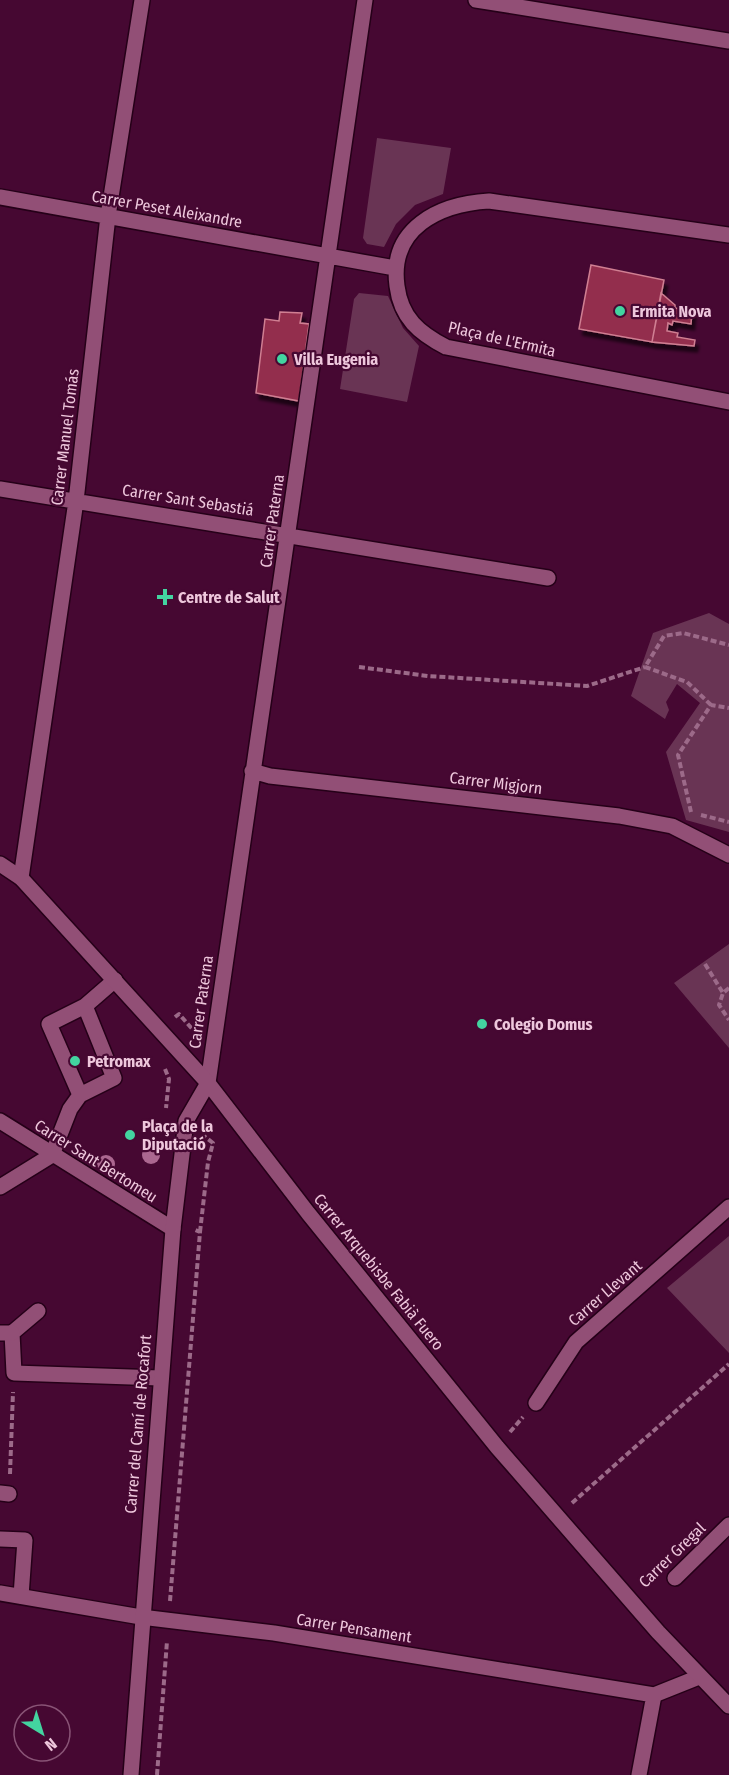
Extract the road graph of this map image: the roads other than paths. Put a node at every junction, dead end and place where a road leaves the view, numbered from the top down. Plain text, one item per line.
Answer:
1 (142, 0) edge
2 (365, 0) edge
3 (476, 0) edge
4 (729, 41) edge
5 (0, 197) edge
6 (108, 216) junction
7 (729, 236) edge
8 (328, 257) junction
9 (394, 268) junction
10 (729, 402) edge
11 (0, 489) edge
12 (76, 501) junction
13 (289, 535) junction
14 (549, 578) dead end
15 (252, 771) junction
16 (729, 855) edge
17 (0, 864) edge
18 (21, 878) junction
19 (115, 980) junction
20 (86, 1006) junction
21 (208, 1083) junction
22 (80, 1095) junction
23 (0, 1121) edge
24 (52, 1155) junction
25 (0, 1187) edge
26 (729, 1207) edge
27 (173, 1224) junction
28 (38, 1311) dead end
29 (6, 1333) edge
30 (160, 1378) junction
31 (536, 1403) road end
32 (729, 1525) edge
33 (0, 1539) edge
34 (675, 1578) dead end
35 (0, 1593) edge
36 (21, 1596) junction
37 (141, 1617) junction
38 (699, 1677) junction
39 (654, 1695) junction
40 (729, 1706) edge
41 (130, 1775) edge
42 (639, 1775) edge

1 - 6 street, Carrer Manuel Tomás
2 - 8 street, Carrer Paterna
3 - 4 street
5 - 6 street, Carrer Peset Aleixandre
6 - 8 street, Carrer Peset Aleixandre
6 - 12 street, Carrer Manuel Tomás
7 - 9 street
8 - 9 street, Carrer Peset Aleixandre
8 - 13 street, Carrer Paterna
9 - 10 street, Plaça de L'Ermita
11 - 12 street, Carrer Sant Sebastiá
12 - 13 street, Carrer Sant Sebastiá
12 - 18 street, Carrer Manuel Tomás
13 - 14 street, Carrer Sant Sebastiá
13 - 15 street, Carrer Paterna
15 - 16 street, Carrer Migjorn
15 - 21 street, Carrer Paterna
17 - 18 street, Carrer Arquebisbe Fabià Fuero
18 - 19 street, Carrer Arquebisbe Fabià Fuero
19 - 20 street
19 - 21 street, Carrer Arquebisbe Fabià Fuero
20 - 22 street
20 - 22 street
21 - 27 street, Carrer del Camí de Rocafort
21 - 38 street, Carrer Arquebisbe Fabià Fuero
22 - 24 street
23 - 24 street, Carrer Sant Bertomeu
24 - 25 street
24 - 27 street, Carrer Sant Bertomeu
26 - 31 street, Carrer Llevant
27 - 30 street, Carrer del Camí de Rocafort
28 - 29 street
29 - 30 street
30 - 37 street, Carrer del Camí de Rocafort
32 - 34 street, Carrer Gregal
33 - 36 street
35 - 36 street, Carrer Pensament
36 - 37 street, Carrer Pensament
37 - 39 street, Carrer Pensament
37 - 41 street, Carrer del Camí de Rocafort
38 - 39 street
38 - 40 street, Carrer Arquebisbe Fabià Fuero
39 - 42 street

